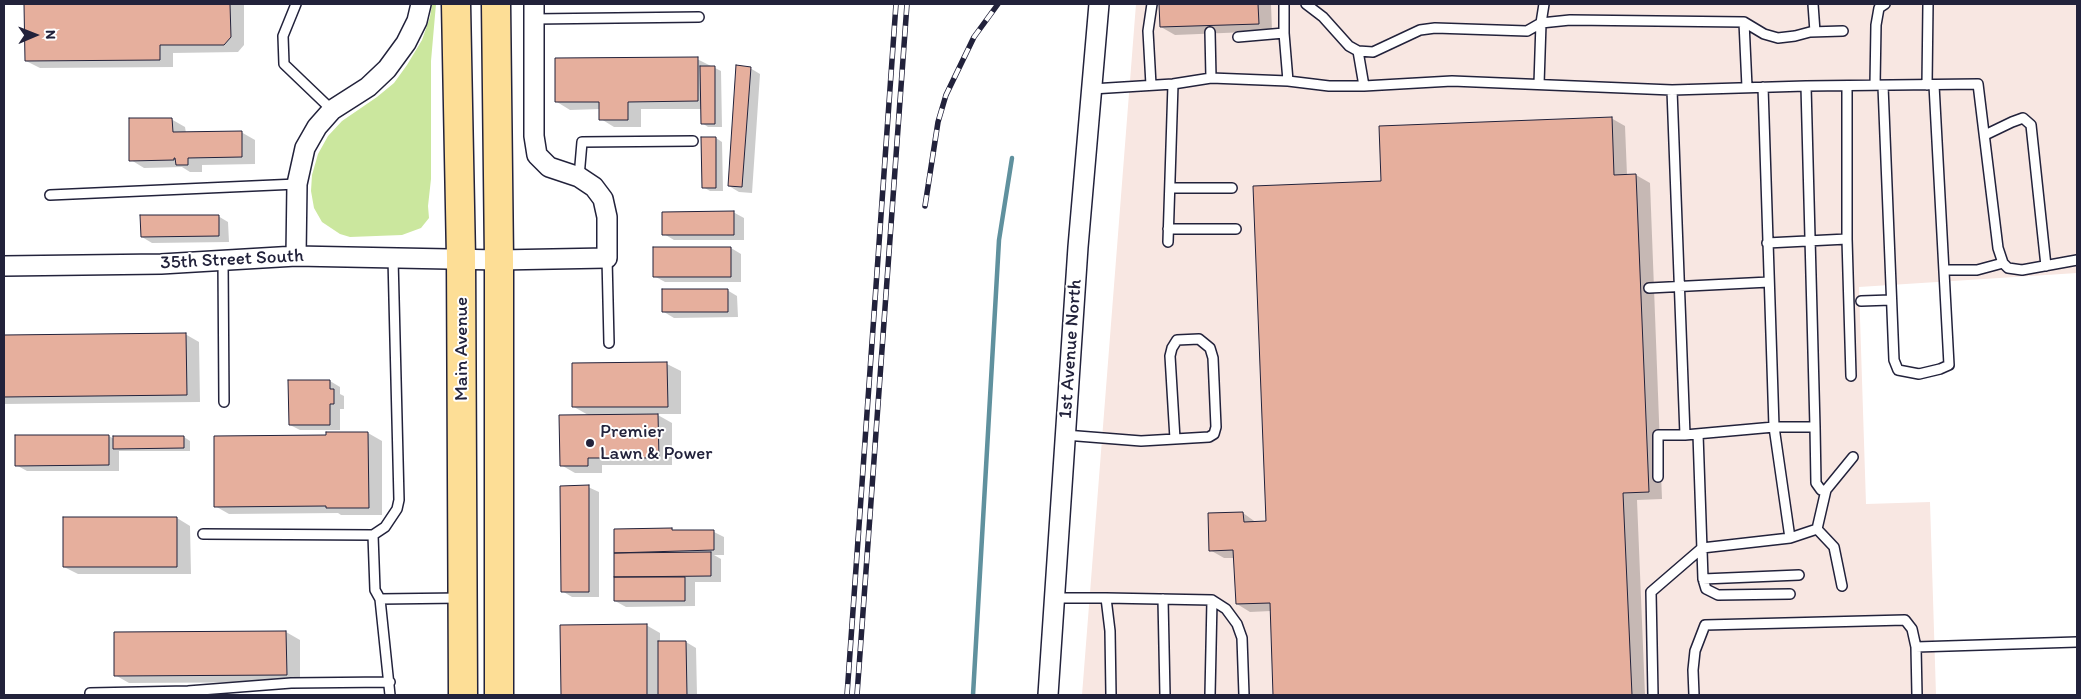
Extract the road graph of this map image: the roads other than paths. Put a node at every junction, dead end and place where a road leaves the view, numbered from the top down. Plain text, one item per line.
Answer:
1 (296, 4) edge
2 (421, 4) edge
3 (456, 4) edge
4 (496, 4) edge
5 (1099, 4) edge
6 (1152, 4) edge
7 (1284, 4) edge
8 (1306, 4) edge
9 (1544, 4) edge
10 (1813, 4) edge
11 (1885, 4) edge
12 (1928, 4) edge
13 (534, 11) edge
14 (699, 18) dead end
15 (1744, 22) junction
16 (1541, 23) junction
17 (1843, 31) dead end
18 (1210, 32) dead end
19 (1815, 32) junction
20 (1284, 33) junction
21 (1238, 37) dead end
22 (1358, 51) junction
23 (1211, 78) junction
24 (1288, 81) junction
25 (1173, 84) junction
26 (1539, 84) junction
27 (1151, 85) junction
28 (1930, 85) junction
29 (1364, 86) junction
30 (1806, 86) junction
31 (1847, 86) junction
32 (1879, 86) junction
33 (1747, 87) junction
34 (1764, 87) junction
35 (1092, 90) junction
36 (1672, 90) junction
37 (332, 110) junction
38 (1984, 135) junction
39 (693, 141) dead end
40 (579, 177) junction
41 (296, 184) junction
42 (1170, 188) junction
43 (1232, 188) dead end
44 (50, 195) dead end
45 (1236, 229) dead end
46 (1168, 230) junction
47 (1847, 239) junction
48 (1809, 241) junction
49 (1168, 242) dead end
50 (1767, 243) junction
51 (296, 256) junction
52 (393, 257) junction
53 (461, 258) junction
54 (607, 258) junction
55 (499, 260) junction
56 (2077, 260) edge
57 (224, 261) junction
58 (2003, 263) junction
59 (4, 266) edge
60 (2046, 266) junction
61 (1944, 270) junction
62 (1769, 282) junction
63 (1680, 287) junction
64 (1649, 288) dead end
65 (1891, 300) junction
66 (1861, 301) dead end
67 (609, 343) dead end
68 (1852, 376) dead end
69 (224, 402) dead end
70 (1774, 427) junction
71 (1815, 427) junction
72 (1698, 434) junction
73 (1065, 435) junction
74 (1685, 435) junction
75 (1175, 439) junction
76 (1853, 457) dead end
77 (1658, 477) dead end
78 (1826, 490) junction
79 (1817, 530) junction
80 (203, 534) dead end
81 (374, 535) junction
82 (1790, 538) junction
83 (1702, 548) junction
84 (1799, 574) dead end
85 (1703, 579) junction
86 (1842, 586) dead end
87 (1790, 594) dead end
88 (463, 598) junction
89 (1054, 598) junction
90 (1106, 598) junction
91 (380, 599) junction
92 (1163, 599) junction
93 (1212, 600) junction
94 (2077, 642) edge
95 (1916, 647) junction
96 (390, 682) junction
97 (190, 693) edge
98 (90, 695) edge
99 (390, 695) edge
100 (463, 695) edge
101 (499, 695) edge
102 (1048, 695) edge
103 (1111, 695) edge
104 (1165, 695) edge
105 (1210, 695) edge
106 (1244, 695) edge
107 (1654, 695) edge
108 (1694, 695) edge
109 (1918, 695) edge

1 - 37 lane
2 - 37 street
3 - 53 main road, Main Avenue
4 - 55 main road, Main Avenue
5 - 35 street, 1st Avenue North
6 - 27 lane
7 - 20 lane
8 - 22 lane
9 - 16 lane
10 - 19 lane
11 - 32 lane
12 - 28 lane
13 - 14 lane
13 - 40 street
15 - 16 lane
15 - 19 lane
15 - 33 lane
16 - 22 lane
16 - 26 lane
17 - 19 lane
18 - 23 lane
20 - 21 lane
20 - 24 lane
22 - 29 lane
23 - 24 lane
23 - 25 lane
24 - 29 lane
25 - 27 lane
25 - 42 lane
26 - 29 lane
26 - 36 lane
27 - 35 lane
28 - 32 lane
28 - 38 lane
28 - 61 lane
30 - 31 lane
30 - 34 lane
30 - 48 lane
31 - 32 lane
31 - 47 lane
32 - 65 lane
33 - 34 lane
33 - 36 lane
34 - 50 lane
35 - 73 street, 1st Avenue North
36 - 63 lane
37 - 41 street
38 - 58 lane
38 - 60 lane
39 - 40 lane
40 - 54 street
41 - 44 lane
41 - 51 street
42 - 43 lane
42 - 46 lane
45 - 46 lane
46 - 49 lane
47 - 48 lane
47 - 68 lane
48 - 50 lane
48 - 71 lane
50 - 62 lane
51 - 52 street, 35th Street South
51 - 57 street, 35th Street South
52 - 53 street, 35th Street South
52 - 81 lane
53 - 55 street, 35th Street South
53 - 88 main road, Main Avenue
54 - 55 street, 35th Street South
54 - 67 lane
55 - 101 main road, Main Avenue
56 - 60 lane
57 - 59 street, 35th Street South
57 - 69 lane
58 - 60 lane
58 - 61 lane
61 - 65 lane
62 - 63 lane
62 - 70 lane
63 - 64 lane
63 - 74 lane
65 - 66 lane
70 - 71 lane
70 - 72 lane
70 - 82 lane
71 - 78 lane
72 - 74 lane
72 - 83 lane
73 - 75 lane
73 - 89 street, 1st Avenue North
74 - 77 lane
75 - 75 lane
76 - 78 lane
78 - 79 lane
79 - 82 lane
79 - 86 lane
80 - 81 lane
81 - 91 lane
82 - 83 lane
83 - 85 lane
83 - 107 lane
84 - 85 lane
85 - 87 lane
88 - 91 lane
88 - 100 main road, Main Avenue
89 - 90 lane
89 - 102 street, 1st Avenue North
90 - 92 lane
90 - 103 lane
91 - 96 lane
92 - 93 lane
92 - 104 lane
93 - 105 lane
93 - 106 lane
94 - 95 lane
95 - 108 lane
95 - 109 lane
96 - 97 lane
96 - 99 lane
97 - 98 lane

